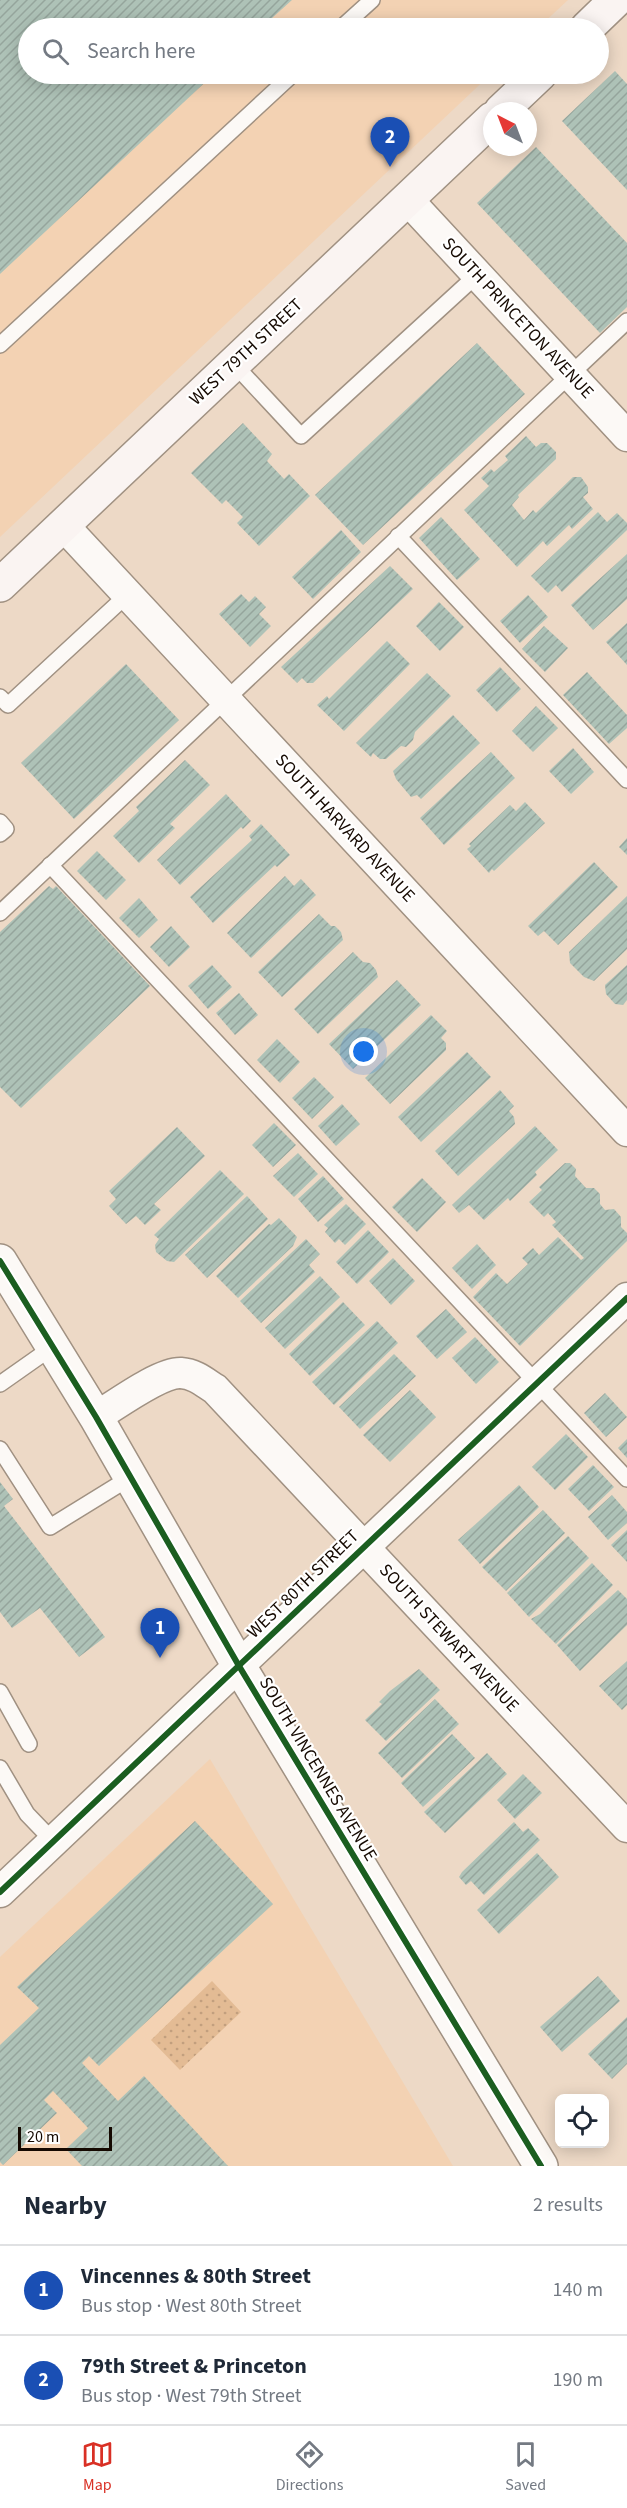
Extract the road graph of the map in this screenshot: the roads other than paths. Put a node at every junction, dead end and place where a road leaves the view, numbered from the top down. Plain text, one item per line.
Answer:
1 (372, 0) edge
2 (616, 0) edge
3 (352, 18) edge
4 (597, 18) edge
5 (282, 84) edge
6 (529, 84) edge
7 (510, 102) edge
8 (483, 128) edge
9 (408, 200) junction
10 (478, 274) junction
11 (627, 321) edge
12 (0, 345) edge
13 (234, 364) junction
14 (570, 375) junction
15 (627, 436) edge
16 (63, 525) junction
17 (398, 536) junction
18 (0, 585) edge
19 (127, 595) junction
20 (0, 697) edge
21 (225, 700) junction
22 (627, 780) edge
23 (0, 822) edge
24 (0, 834) edge
25 (51, 865) junction
26 (0, 912) edge
27 (627, 1131) edge
28 (3, 1273) edge
29 (627, 1298) edge
30 (54, 1346) junction
31 (537, 1383) junction
32 (0, 1384) edge
33 (96, 1417) junction
34 (0, 1449) edge
35 (131, 1477) junction
36 (627, 1479) edge
37 (363, 1546) junction
38 (239, 1666) junction
39 (0, 1692) edge
40 (29, 1744) dead end
41 (0, 1768) edge
42 (627, 1827) edge
43 (53, 1841) junction
44 (0, 1892) edge
45 (541, 2166) edge

1 - 3 lane
2 - 4 main road
5 - 12 lane
6 - 7 main road
8 - 9 main road, WEST 79TH STREET
9 - 10 street, SOUTH PRINCETON AVENUE
9 - 13 main road, WEST 79TH STREET
10 - 13 lane
10 - 14 street, SOUTH PRINCETON AVENUE
11 - 14 lane
13 - 16 main road, WEST 79TH STREET
14 - 15 street, SOUTH PRINCETON AVENUE
14 - 17 lane
16 - 18 main road, WEST 79TH STREET
16 - 19 street, SOUTH HARVARD AVENUE
17 - 21 lane
17 - 22 lane
19 - 20 lane
19 - 21 street, SOUTH HARVARD AVENUE
21 - 25 lane
21 - 27 street, SOUTH HARVARD AVENUE
23 - 24 lane
25 - 26 lane
25 - 31 lane
28 - 30 street, SOUTH VINCENNES AVENUE
29 - 31 street, WEST 80TH STREET
30 - 32 lane
30 - 33 street, SOUTH VINCENNES AVENUE
31 - 36 lane
31 - 37 street, WEST 80TH STREET
33 - 35 street, SOUTH VINCENNES AVENUE
33 - 37 street, SOUTH STEWART AVENUE
34 - 35 lane
35 - 38 street, SOUTH VINCENNES AVENUE
37 - 38 street, WEST 80TH STREET
37 - 42 street, SOUTH STEWART AVENUE
38 - 43 street, WEST 80TH STREET
38 - 45 street, SOUTH VINCENNES AVENUE
39 - 40 lane
41 - 43 lane
43 - 44 street, WEST 80TH STREET

